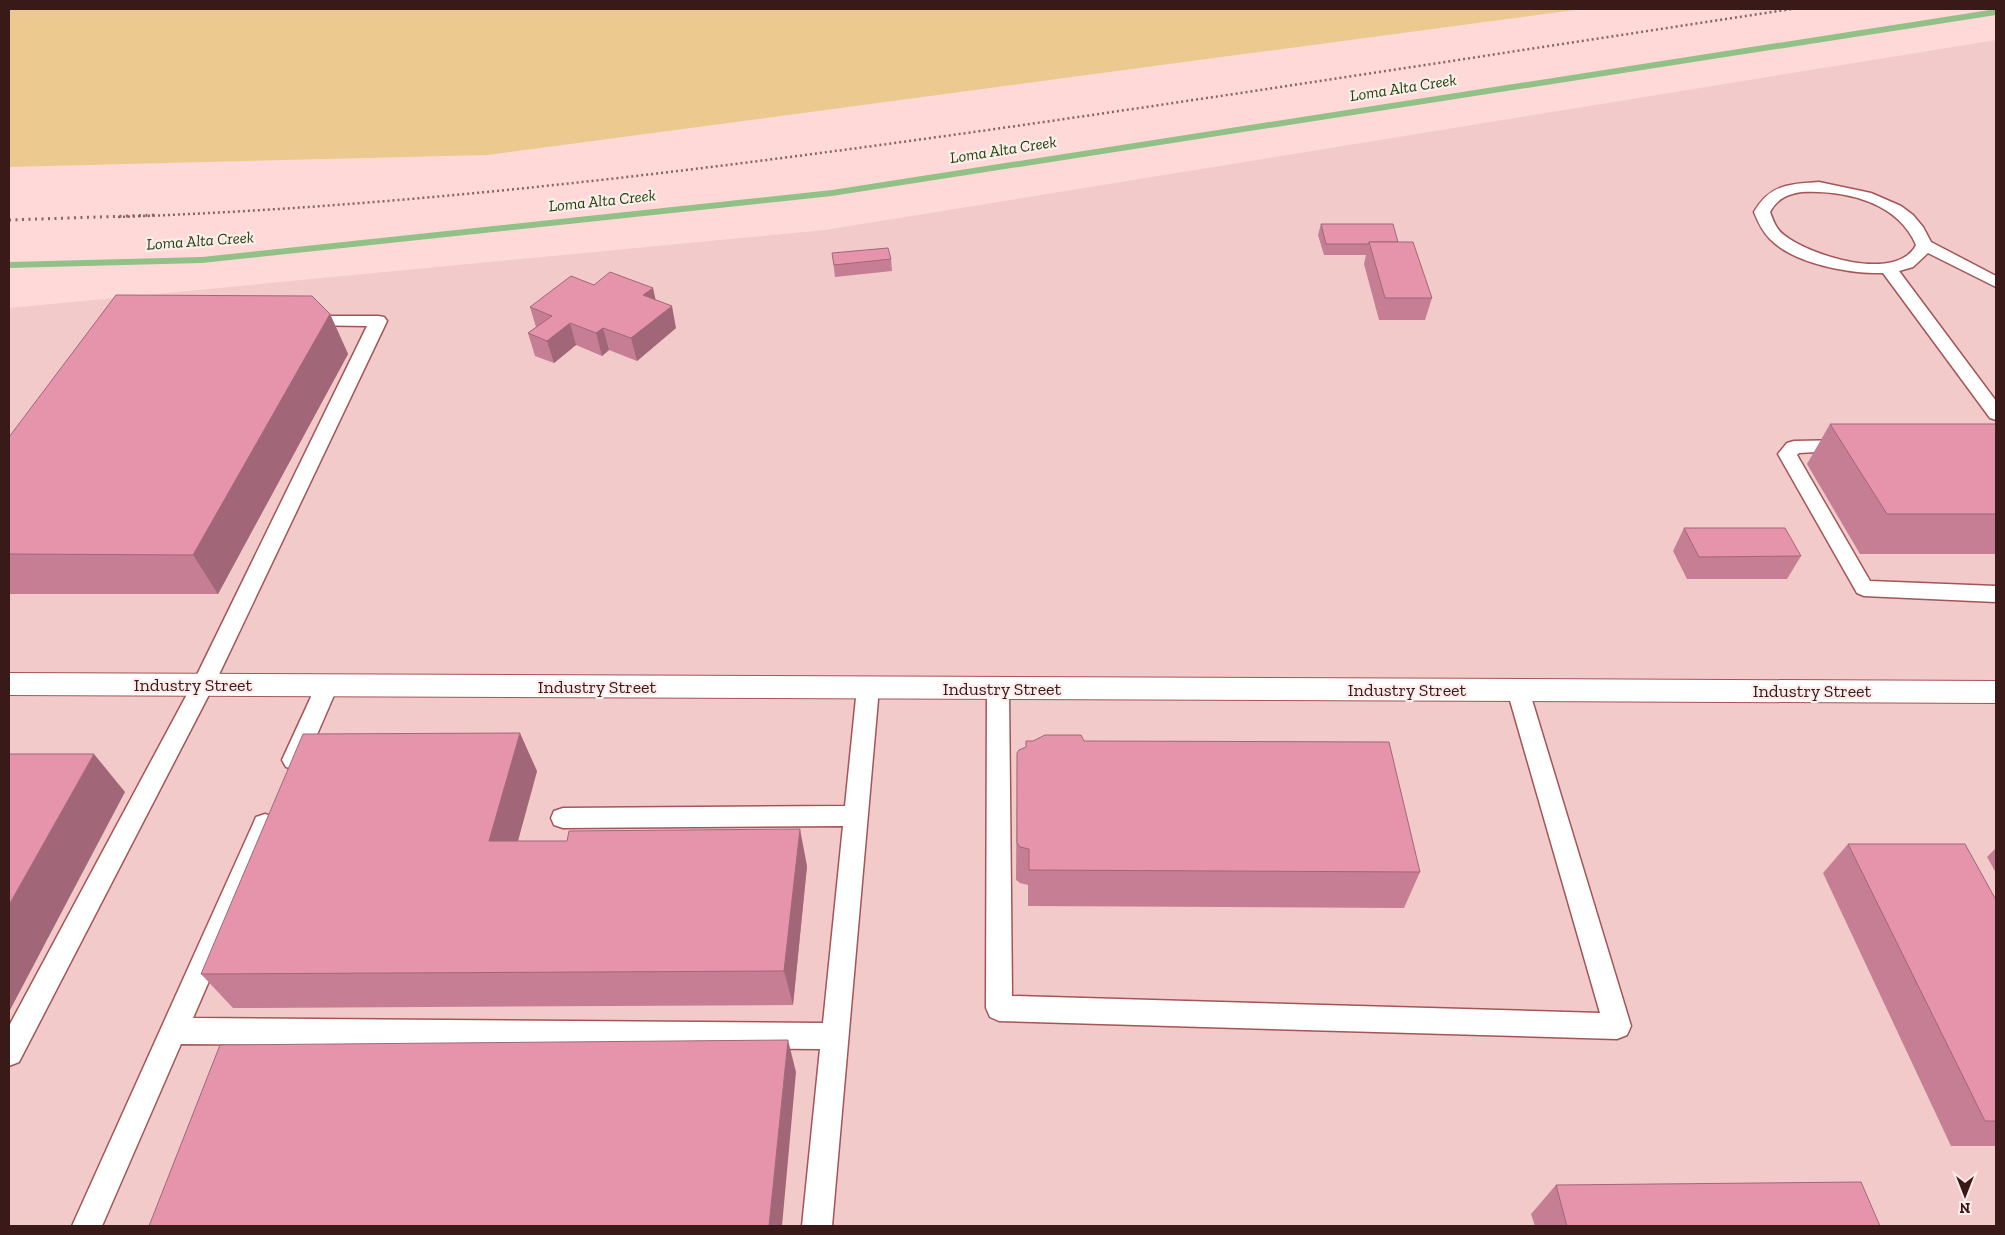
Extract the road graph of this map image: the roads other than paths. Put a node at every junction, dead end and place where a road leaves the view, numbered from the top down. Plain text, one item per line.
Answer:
1 (1924, 245) junction
2 (1888, 268) junction
3 (1996, 282) edge
4 (289, 320) edge
5 (1996, 414) edge
6 (1861, 446) edge
7 (1996, 594) edge
8 (9, 684) edge
9 (203, 685) junction
10 (327, 686) junction
11 (868, 688) junction
12 (998, 689) junction
13 (1518, 690) junction
14 (1996, 692) edge
15 (856, 816) junction
16 (563, 818) dead end
17 (173, 1032) junction
18 (835, 1036) junction
19 (9, 1053) edge
20 (87, 1226) edge
21 (817, 1226) edge

1 - 2 lane
1 - 2 lane
1 - 3 lane
2 - 5 lane
4 - 9 lane
6 - 7 lane
8 - 9 street, Industry Street
9 - 10 street, Industry Street
9 - 19 lane
10 - 11 street, Industry Street
10 - 17 lane
11 - 12 street, Industry Street
11 - 15 lane
12 - 13 street, Industry Street
12 - 13 lane
13 - 14 street, Industry Street
15 - 16 lane
15 - 18 lane
17 - 18 lane
17 - 20 lane
18 - 21 lane

